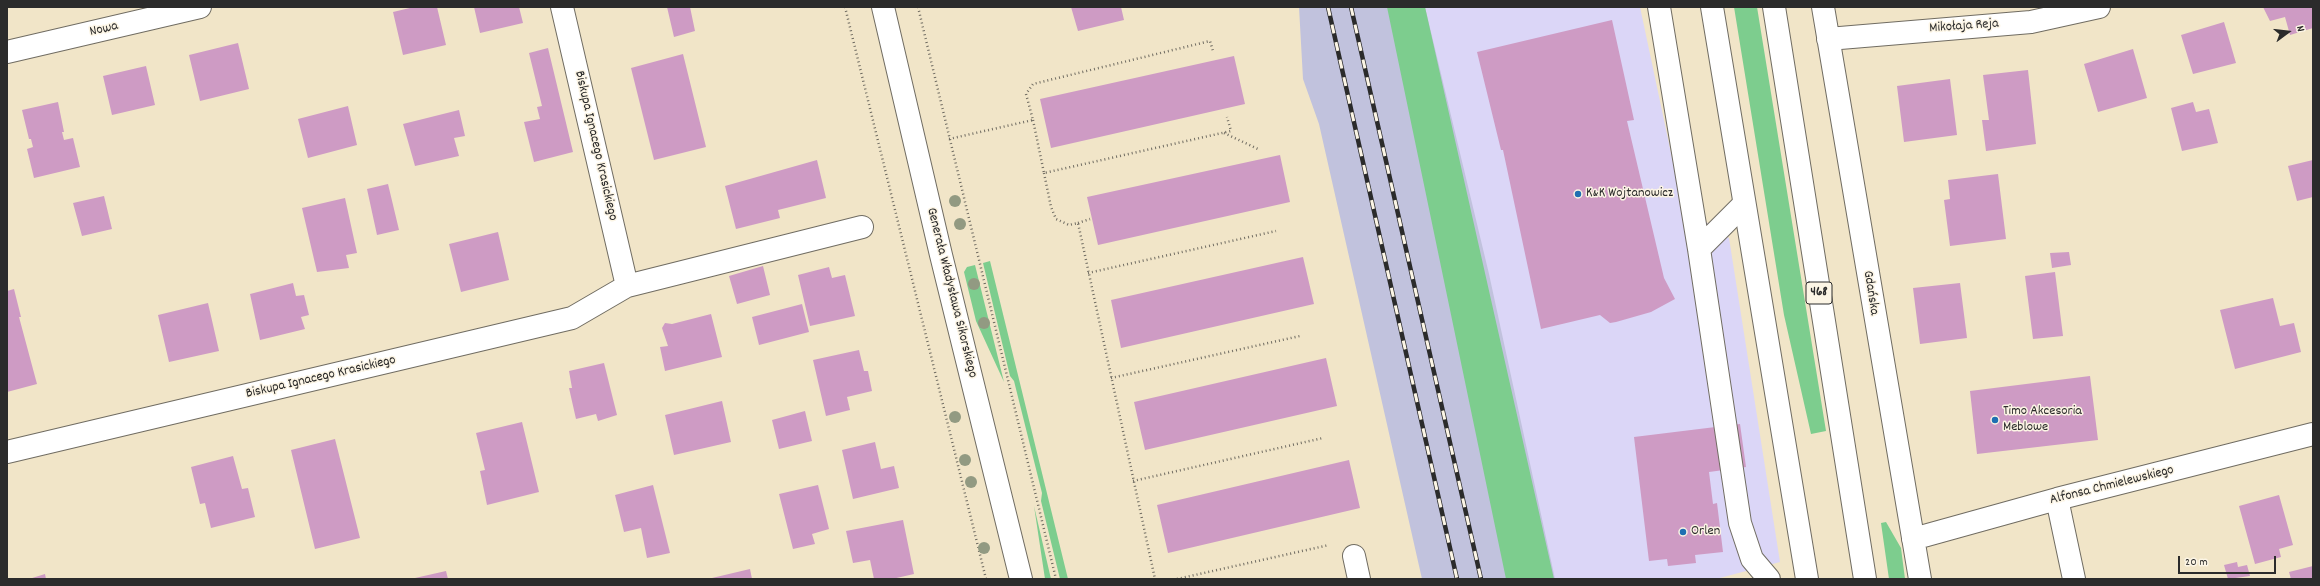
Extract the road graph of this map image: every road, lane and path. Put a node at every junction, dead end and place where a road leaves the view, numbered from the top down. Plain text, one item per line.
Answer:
1 (200, 7) edge
2 (562, 7) edge
3 (845, 7) edge
4 (883, 7) edge
5 (918, 7) edge
6 (1659, 7) edge
7 (1712, 7) edge
8 (1774, 7) edge
9 (1823, 7) edge
10 (2099, 7) edge
11 (1828, 39) junction
12 (1213, 51) dead end
13 (7, 52) edge
14 (1227, 117) dead end
15 (1033, 120) junction
16 (1223, 133) junction
17 (949, 139) junction
18 (1258, 149) dead end
19 (1044, 173) junction
20 (1744, 204) junction
21 (1090, 219) dead end
22 (1078, 222) junction
23 (862, 227) dead end
24 (1276, 231) dead end
25 (1699, 249) junction
26 (1088, 273) junction
27 (627, 286) junction
28 (1300, 336) dead end
29 (1111, 378) junction
30 (2313, 434) edge
31 (1323, 438) dead end
32 (7, 452) edge
33 (1133, 481) junction
34 (2057, 499) junction
35 (1913, 539) junction
36 (1331, 544) dead end
37 (1354, 556) dead end
38 (986, 579) edge
39 (1021, 579) edge
40 (1056, 579) edge
41 (1155, 579) edge
42 (1176, 579) edge
43 (1360, 579) edge
44 (1769, 579) edge
45 (1807, 579) edge
46 (1865, 579) edge
47 (1920, 579) edge
48 (2074, 579) edge

1 - 13 street, Nowa
2 - 27 street, Biskupa Ignacego Krasickiego
3 - 38 path
4 - 39 street, Generała Władysława Sikorskiego
5 - 17 path
6 - 25 street
7 - 20 street
8 - 46 street, 468
9 - 11 street, Gdańska
10 - 11 street, Mikołaja Reja
11 - 35 street, Gdańska
12 - 15 path
14 - 16 path
15 - 17 path
15 - 19 path
16 - 18 path
16 - 19 path
17 - 40 path
19 - 22 path
20 - 25 street
20 - 45 street
21 - 22 path
22 - 26 path
23 - 27 street, Biskupa Ignacego Krasickiego
24 - 26 path
25 - 44 street
26 - 29 path
27 - 32 street, Biskupa Ignacego Krasickiego
28 - 29 path
29 - 33 path
30 - 34 street, Alfonsa Chmielewskiego
31 - 33 path
33 - 41 path
34 - 35 street, Alfonsa Chmielewskiego
34 - 48 street
35 - 47 street, Gdańska
36 - 42 path
37 - 43 street

